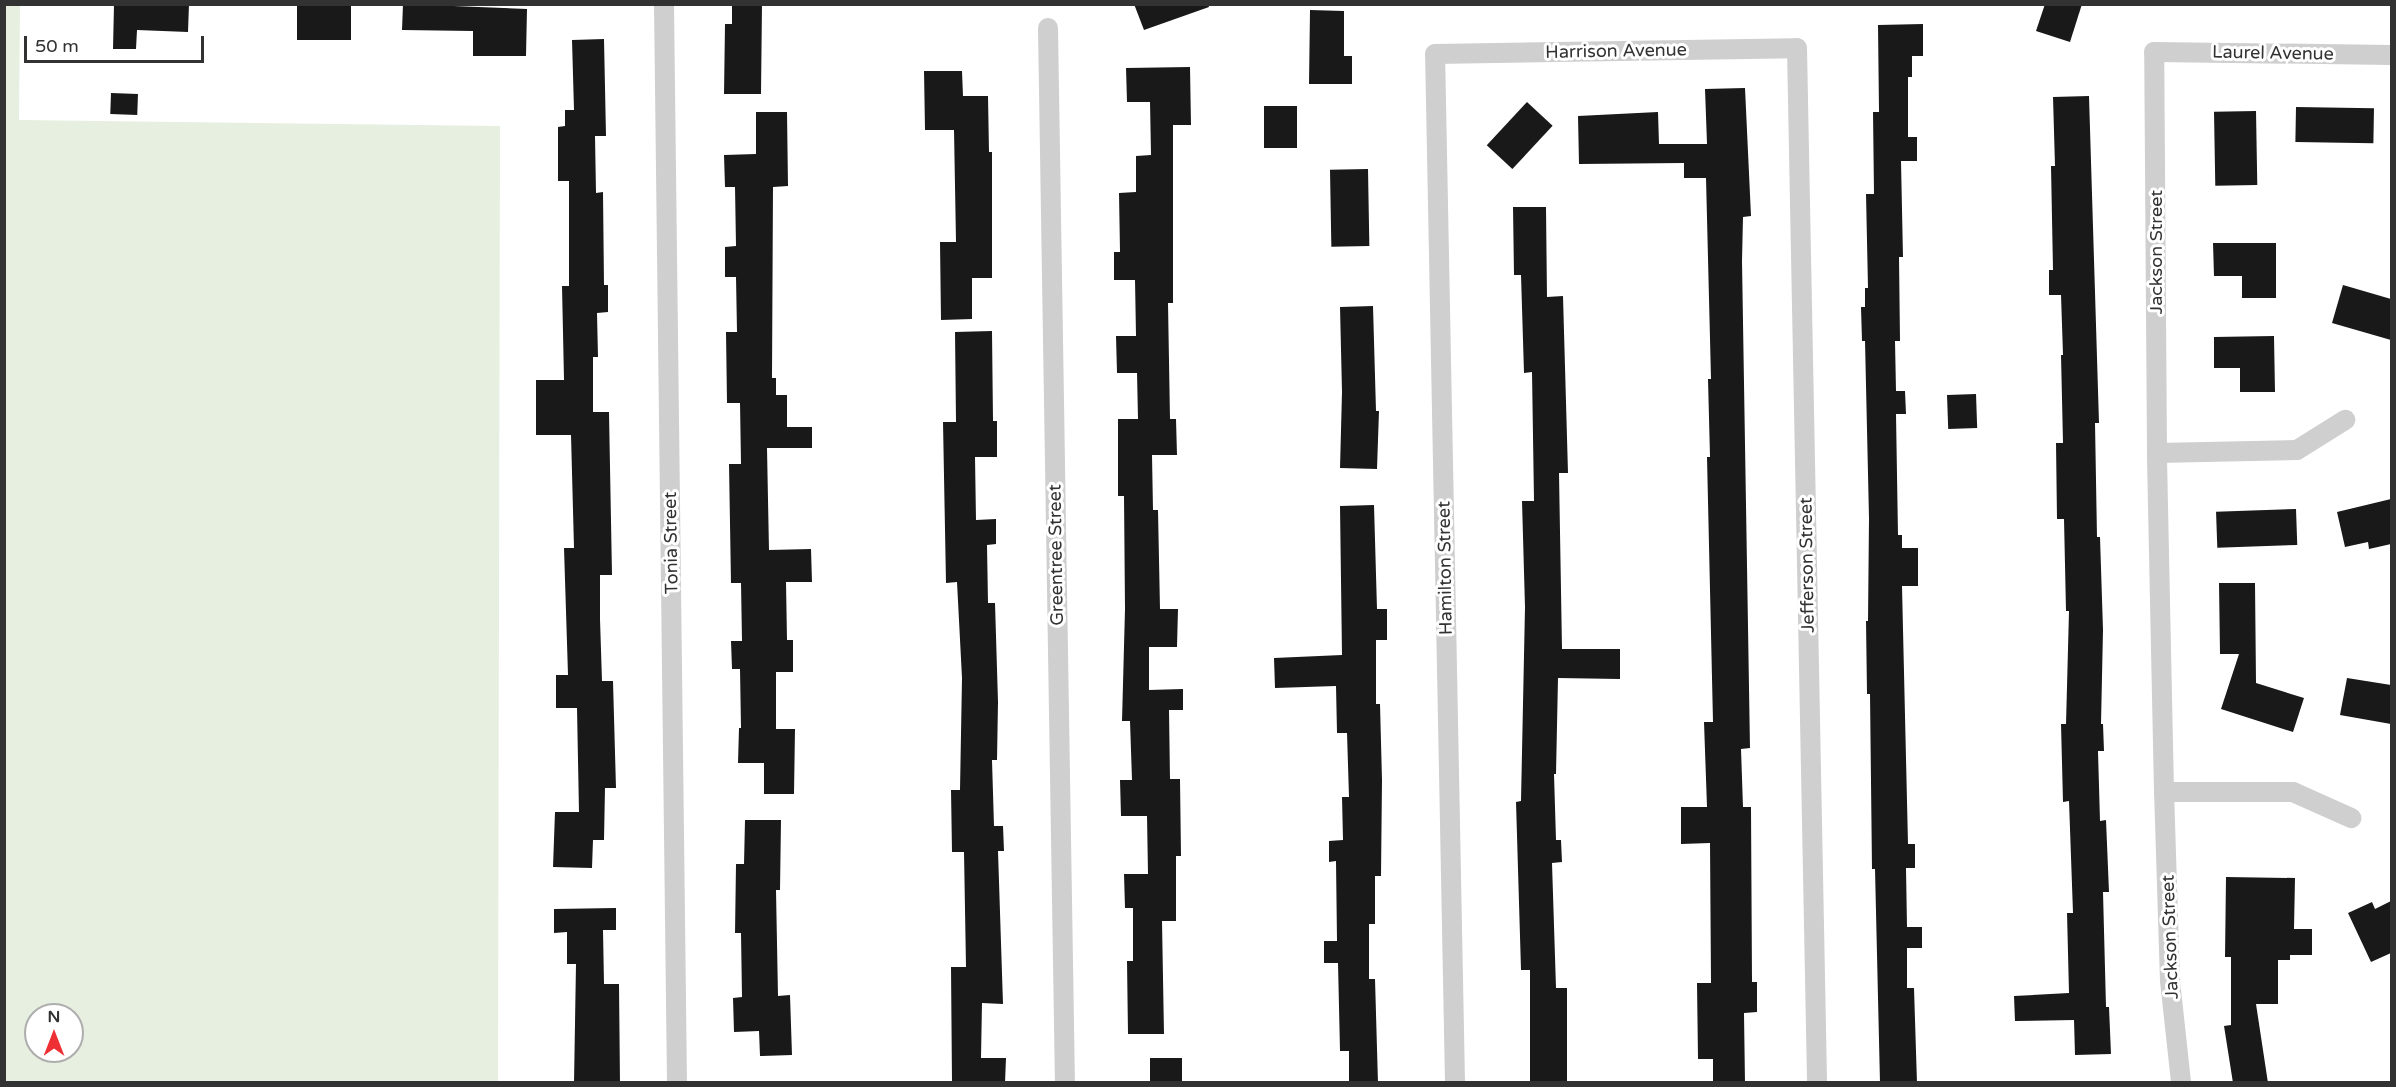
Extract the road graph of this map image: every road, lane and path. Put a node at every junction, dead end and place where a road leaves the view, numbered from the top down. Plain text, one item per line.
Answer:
1 (664, 4) edge
2 (1048, 28) dead end
3 (1797, 48) joint
4 (2154, 52) joint
5 (1435, 54) joint
6 (2391, 55) edge
7 (2345, 420) dead end
8 (2157, 453) junction
9 (2164, 792) junction
10 (2351, 818) dead end
11 (677, 1083) edge
12 (1065, 1083) edge
13 (1455, 1083) edge
14 (1817, 1083) edge
15 (2181, 1083) edge

1 - 11 street, Tonia Street
2 - 12 street, Greentree Street
3 - 5 street, Harrison Avenue
3 - 14 street, Jefferson Street
4 - 6 street, Laurel Avenue
4 - 8 street, Jackson Street
5 - 13 street, Hamilton Street
7 - 8 street
8 - 9 street, Jackson Street
9 - 10 street
9 - 15 street, Jackson Street

